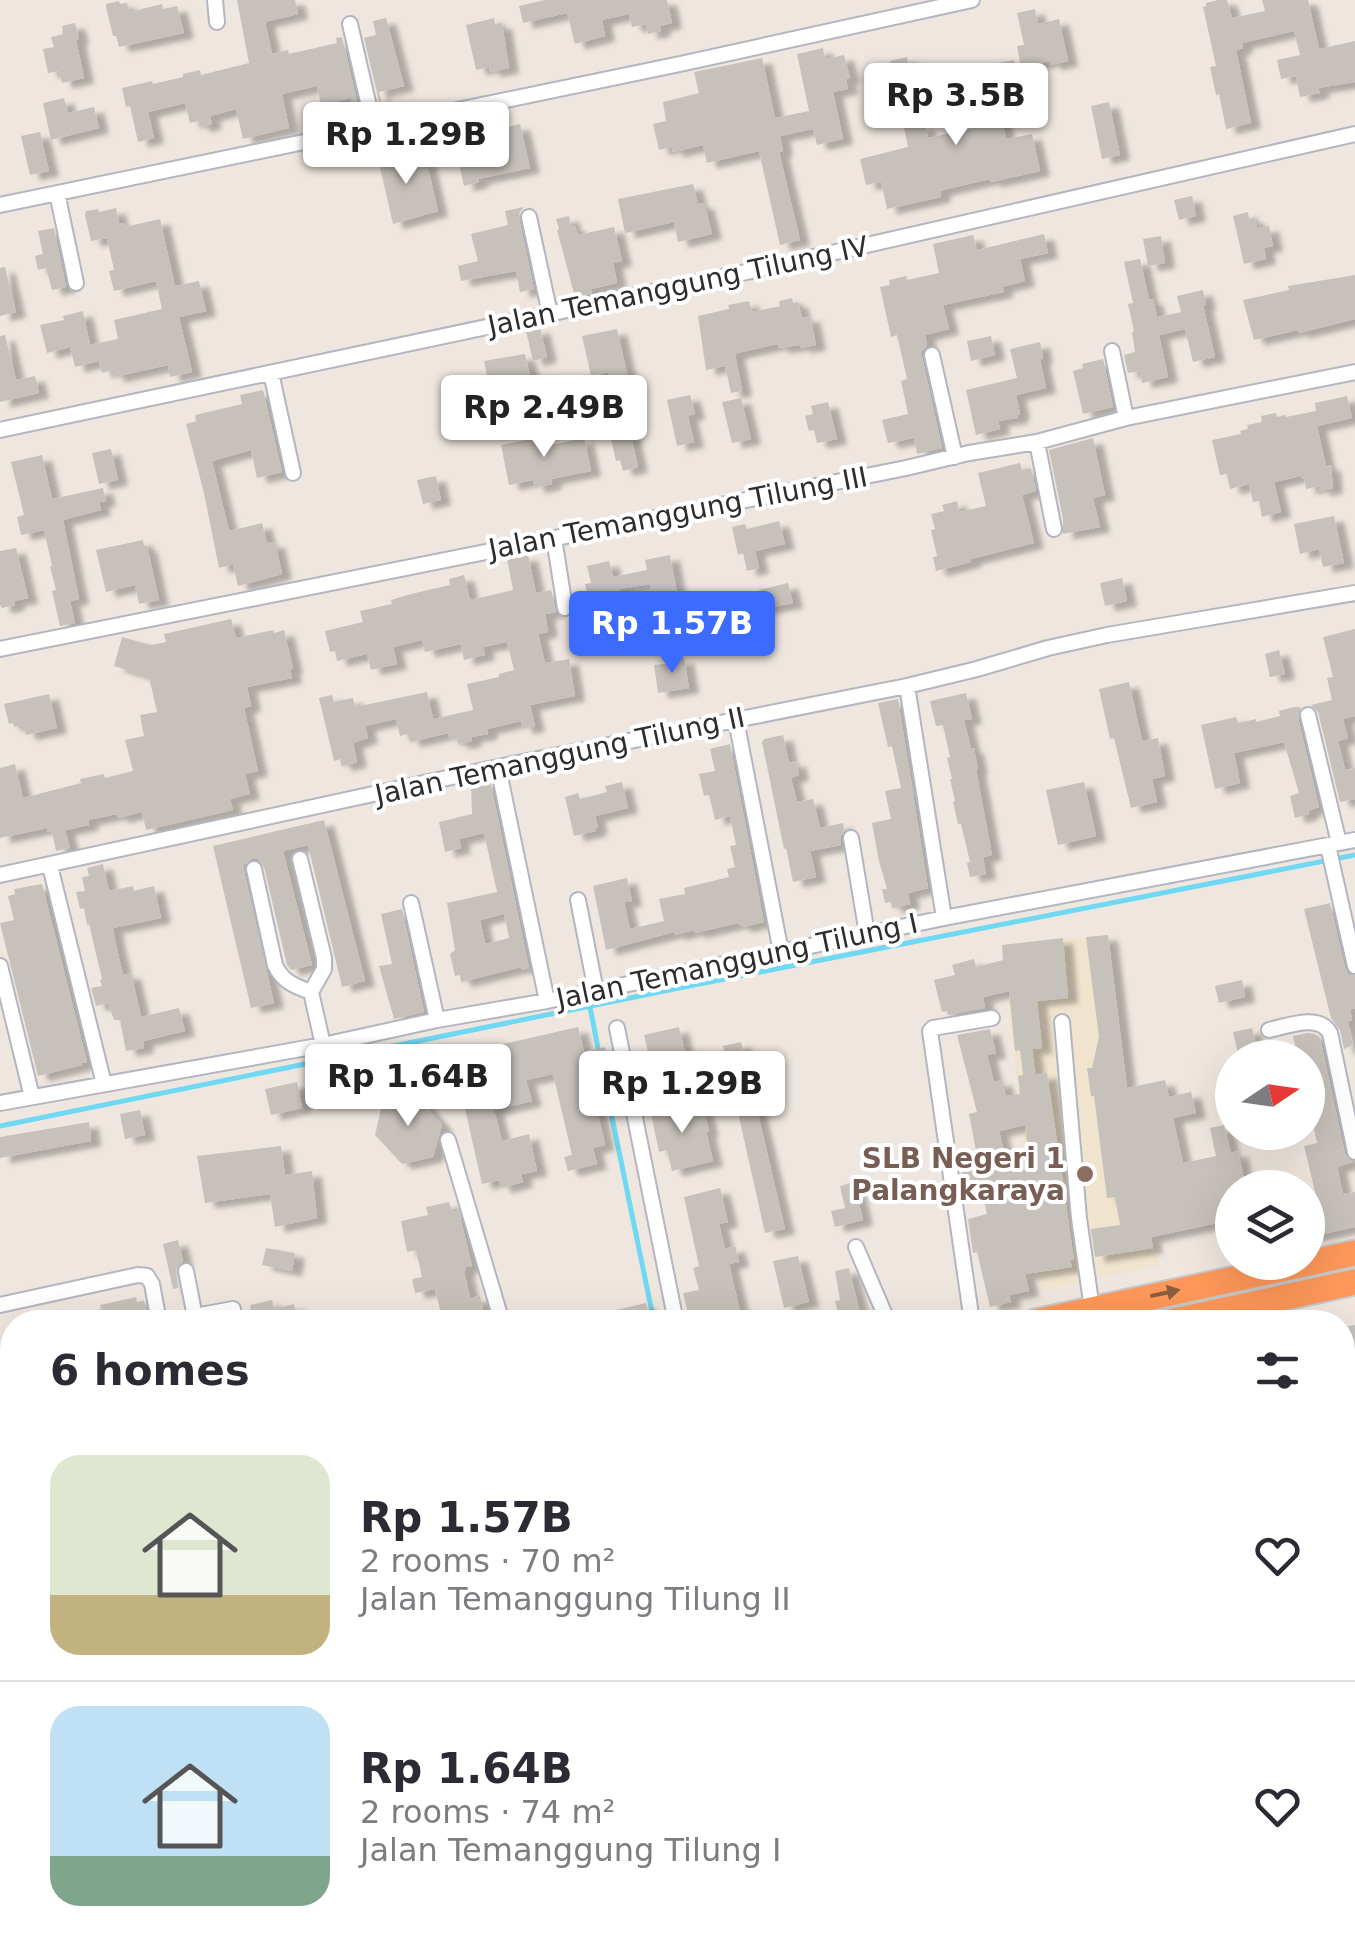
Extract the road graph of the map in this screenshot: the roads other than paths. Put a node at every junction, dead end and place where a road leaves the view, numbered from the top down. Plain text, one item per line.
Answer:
1 (215, 0) edge
2 (972, 0) edge
3 (216, 22) dead end
4 (350, 24) dead end
5 (374, 128) junction
6 (1355, 134) edge
7 (57, 193) junction
8 (0, 205) edge
9 (529, 217) dead end
10 (76, 283) dead end
11 (550, 314) junction
12 (1112, 350) dead end
13 (932, 355) dead end
14 (1355, 372) edge
15 (271, 373) junction
16 (1126, 418) junction
17 (0, 430) edge
18 (1037, 442) junction
19 (954, 457) junction
20 (293, 473) dead end
21 (1054, 529) dead end
22 (554, 538) junction
23 (1355, 593) edge
24 (565, 608) dead end
25 (0, 650) edge
26 (907, 686) junction
27 (1308, 715) dead end
28 (736, 720) junction
29 (498, 767) junction
30 (850, 838) dead end
31 (1337, 850) edge
32 (300, 859) dead end
33 (50, 866) junction
34 (254, 869) dead end
35 (0, 875) edge
36 (578, 900) dead end
37 (411, 903) dead end
38 (944, 918) junction
39 (868, 934) junction
40 (780, 952) junction
41 (0, 966) edge
42 (1355, 966) edge
43 (596, 991) junction
44 (311, 992) junction
45 (548, 1001) junction
46 (992, 1018) dead end
47 (438, 1020) junction
48 (1062, 1022) dead end
49 (617, 1028) dead end
50 (1269, 1030) dead end
51 (323, 1045) junction
52 (104, 1084) junction
53 (32, 1097) junction
54 (0, 1103) edge
55 (448, 1140) dead end
56 (1355, 1152) edge
57 (856, 1247) dead end
58 (1355, 1252) edge
59 (186, 1271) dead end
60 (1355, 1282) edge
61 (0, 1305) edge
62 (233, 1308) dead end
63 (1092, 1309) junction
64 (157, 1310) edge
65 (194, 1310) edge
66 (227, 1310) edge
67 (498, 1310) edge
68 (674, 1310) edge
69 (883, 1310) edge
70 (970, 1310) edge
71 (1088, 1310) edge
72 (1244, 1310) edge

1 - 3 street
2 - 5 street
4 - 5 street
5 - 7 street
6 - 11 street, Jalan Temanggung Tilung IV
7 - 8 street
7 - 10 street
9 - 11 street
11 - 15 street, Jalan Temanggung Tilung IV
12 - 16 street
13 - 19 street
14 - 16 street, Jalan Temanggung Tilung III
15 - 17 street, Jalan Temanggung Tilung IV
15 - 20 street
16 - 18 street, Jalan Temanggung Tilung III
18 - 19 street, Jalan Temanggung Tilung III
18 - 21 street
19 - 22 street, Jalan Temanggung Tilung III
22 - 24 street
22 - 25 street, Jalan Temanggung Tilung III
23 - 26 street, Jalan Temanggung Tilung II
26 - 28 street, Jalan Temanggung Tilung II
26 - 38 street
27 - 31 street
28 - 29 street, Jalan Temanggung Tilung II
28 - 40 street
29 - 33 street, Jalan Temanggung Tilung II
29 - 45 street
30 - 39 street
31 - 38 street, Jalan Temanggung Tilung I
31 - 42 street
32 - 44 street
33 - 35 street, Jalan Temanggung Tilung II
33 - 52 street
34 - 44 street
36 - 43 street
37 - 47 street
38 - 39 street, Jalan Temanggung Tilung I
39 - 40 street, Jalan Temanggung Tilung I
40 - 43 street, Jalan Temanggung Tilung I
41 - 53 street
43 - 45 street, Jalan Temanggung Tilung I
44 - 51 street
45 - 47 street, Jalan Temanggung Tilung I
46 - 70 street
47 - 51 street, Jalan Temanggung Tilung I
48 - 63 street
49 - 68 street
50 - 56 street
51 - 52 street, Jalan Temanggung Tilung I
52 - 53 street, Jalan Temanggung Tilung I
53 - 54 street, Jalan Temanggung Tilung I
55 - 67 street
57 - 69 street
63 -> 58 highway
59 - 65 street
60 - 72 highway
61 - 64 street
62 - 66 street
63 - 71 highway

